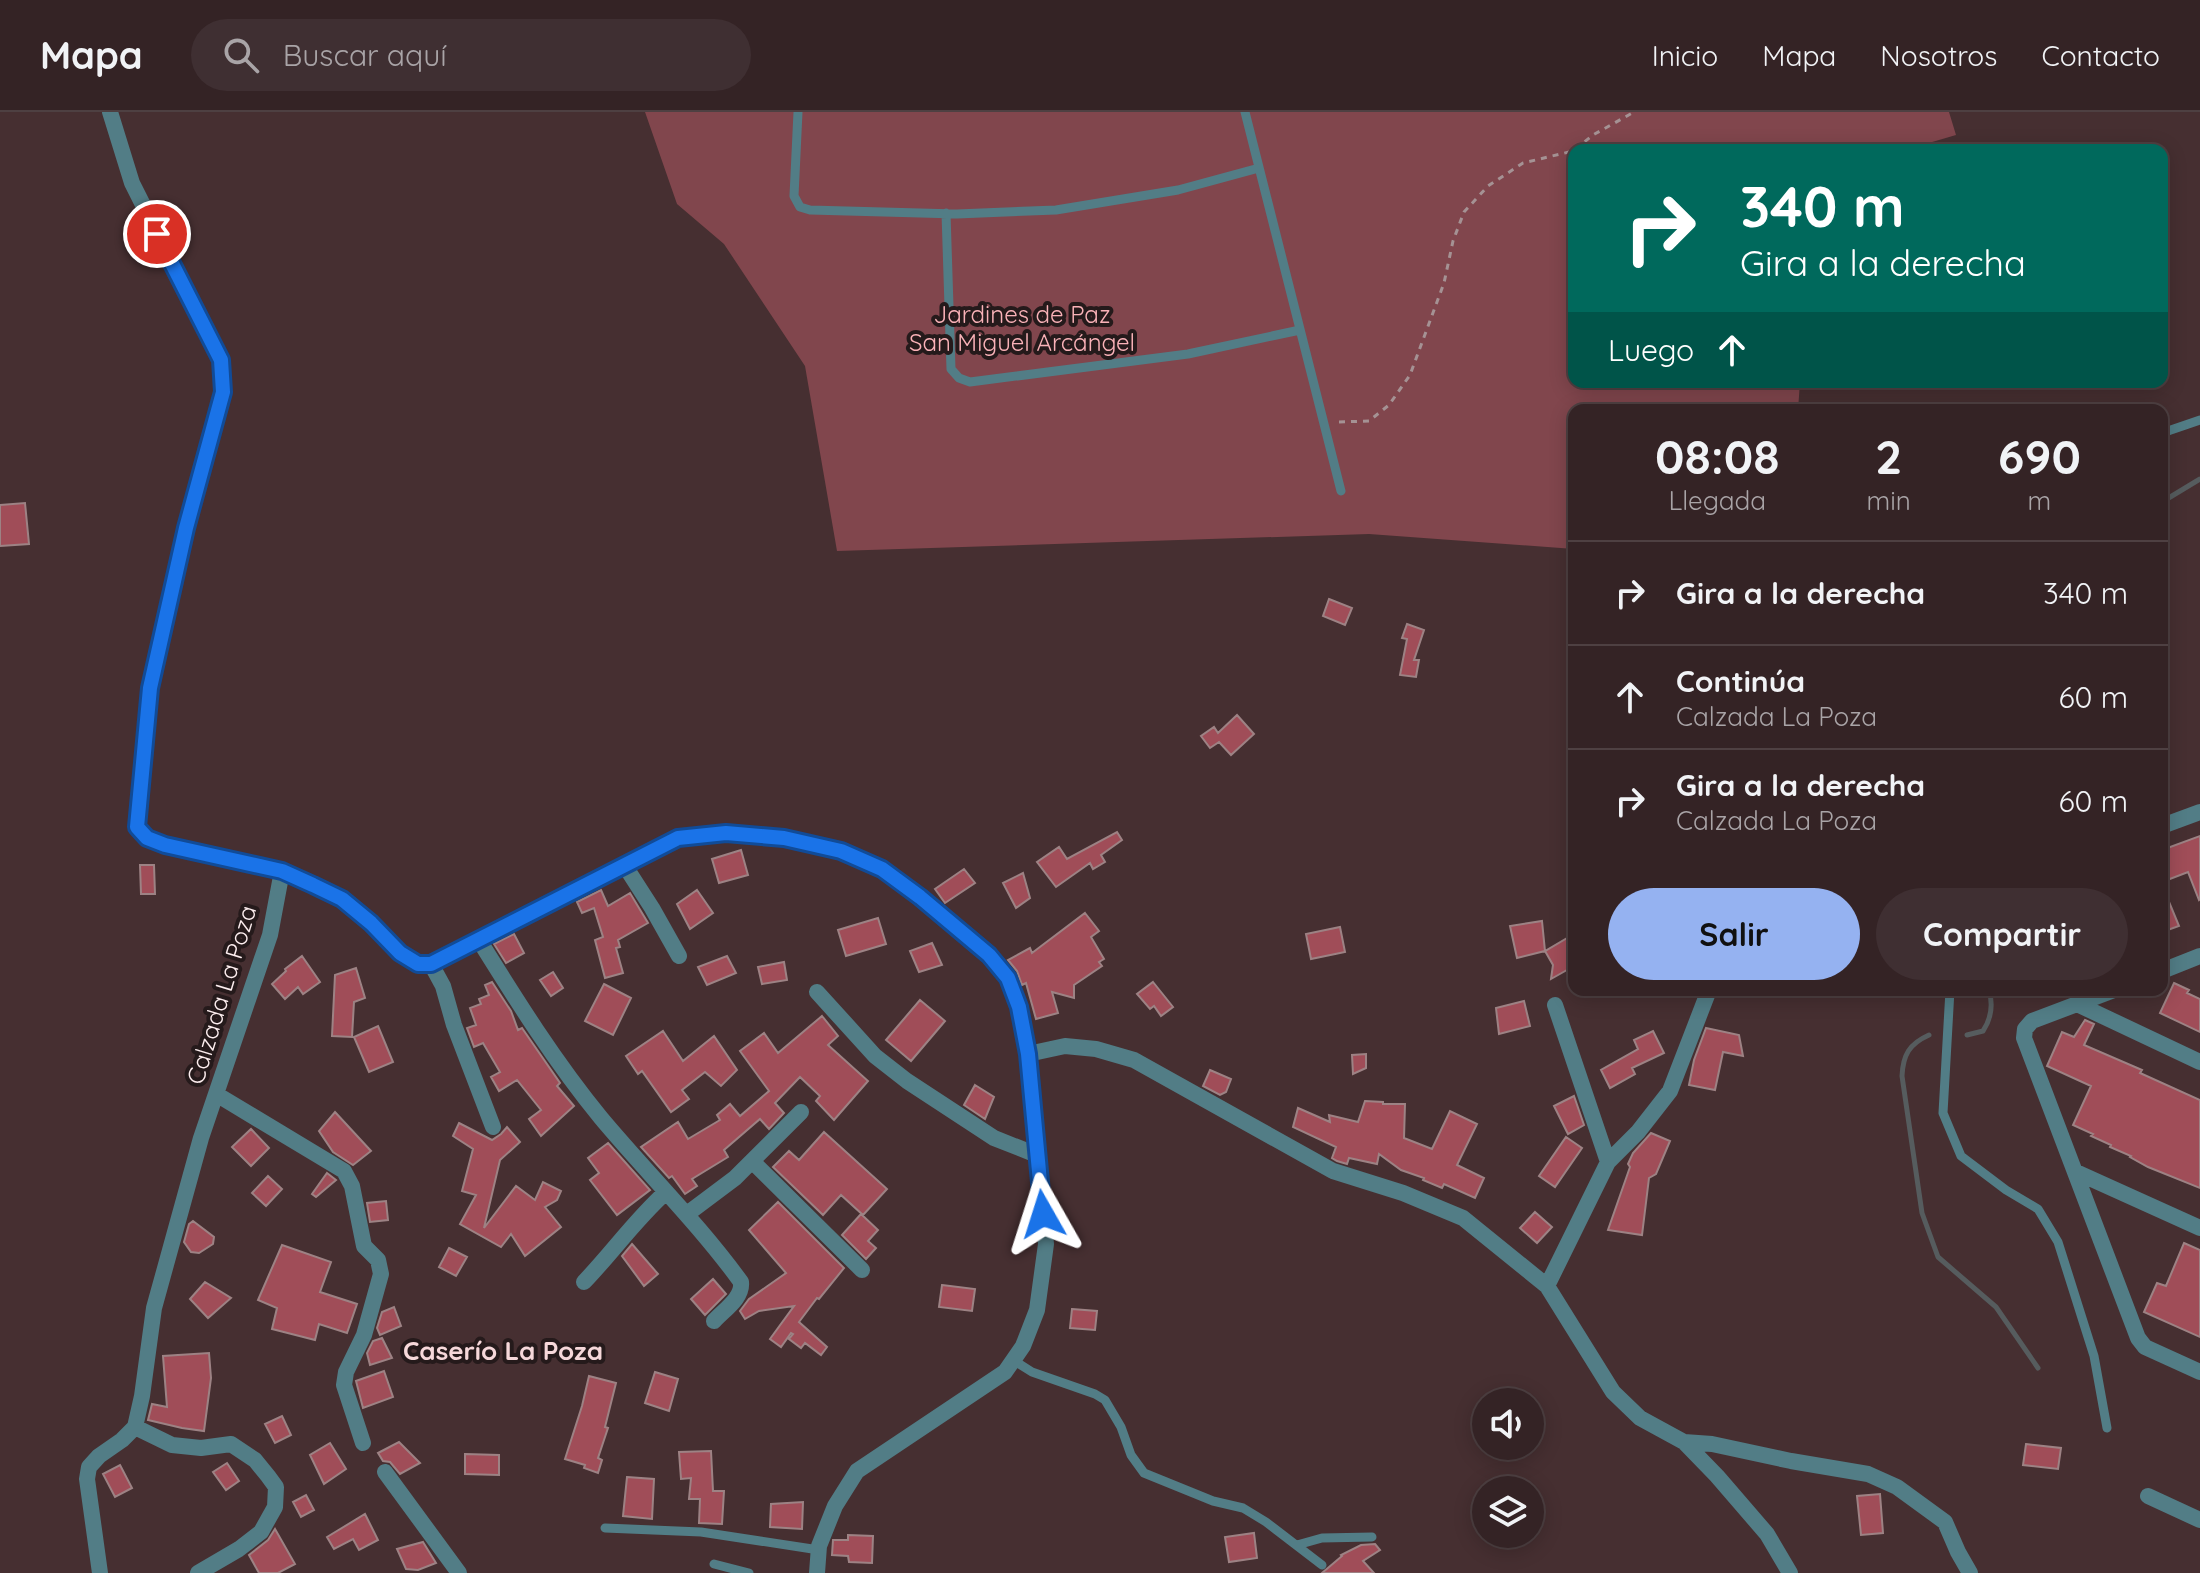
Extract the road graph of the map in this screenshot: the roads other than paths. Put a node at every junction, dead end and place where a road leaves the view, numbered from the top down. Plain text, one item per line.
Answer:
1 (110, 112) edge
2 (798, 112) edge
3 (1245, 112) edge
4 (1259, 168) junction
5 (946, 213) junction
6 (1300, 330) junction
7 (2200, 420) edge
8 (2168, 431) edge
9 (1341, 491) dead end
10 (2200, 812) edge
11 (2168, 824) edge
12 (625, 866) junction
13 (282, 871) junction
14 (479, 940) junction
15 (679, 956) dead end
16 (2200, 956) edge
17 (431, 964) junction
18 (2168, 969) edge
19 (817, 992) dead end
20 (1707, 996) edge
21 (1950, 996) edge
22 (2098, 996) edge
23 (2077, 1004) junction
24 (1555, 1005) dead end
25 (1028, 1054) junction
26 (2200, 1062) edge
27 (216, 1094) junction
28 (801, 1112) dead end
29 (493, 1127) dead end
30 (1037, 1155) junction
31 (752, 1161) junction
32 (1608, 1162) junction
33 (2076, 1172) junction
34 (666, 1192) junction
35 (687, 1214) junction
36 (2200, 1228) edge
37 (862, 1270) dead end
38 (584, 1282) dead end
39 (1547, 1286) junction
40 (714, 1321) dead end
41 (1013, 1360) junction
42 (2200, 1372) edge
43 (135, 1427) junction
44 (2107, 1428) dead end
45 (1684, 1442) junction
46 (363, 1443) dead end
47 (385, 1472) dead end
48 (2148, 1496) dead end
49 (2200, 1520) edge
50 (605, 1528) dead end
51 (1372, 1537) dead end
52 (1297, 1545) junction
53 (819, 1550) junction
54 (1958, 1552) junction
55 (714, 1564) dead end
56 (1322, 1565) dead end
57 (100, 1573) edge
58 (198, 1573) edge
59 (459, 1573) edge
60 (749, 1573) edge
61 (817, 1573) edge
62 (1790, 1573) edge
63 (1955, 1573) edge
64 (1970, 1573) edge

1 - 13 street
2 - 5 lane
3 - 4 lane
4 - 5 lane
4 - 6 lane
5 - 6 lane
6 - 9 lane
7 - 8 lane
10 - 11 street
12 - 14 street
12 - 15 street
12 - 25 street
13 - 17 street
13 - 27 street, Calzada La Poza
14 - 17 street
14 - 34 street
16 - 18 street
17 - 29 street
19 - 30 street
20 - 32 street
21 - 44 lane
22 - 23 street
23 - 26 street
23 - 33 street
24 - 32 street
25 - 30 street
25 - 39 street
27 - 43 street, Calzada La Poza
27 - 46 street
28 - 31 street
30 - 41 street
31 - 35 street
31 - 37 street
32 - 39 street
33 - 36 street
33 - 42 street
34 - 35 street
34 - 38 street
35 - 40 street
39 - 45 street
41 - 52 lane
41 - 53 street
43 - 57 street
43 - 58 street
45 - 54 street
45 - 62 street
47 - 59 street
48 - 49 street
50 - 53 lane
51 - 52 lane
52 - 56 lane
53 - 61 street
54 - 63 street
54 - 64 street
55 - 60 lane

